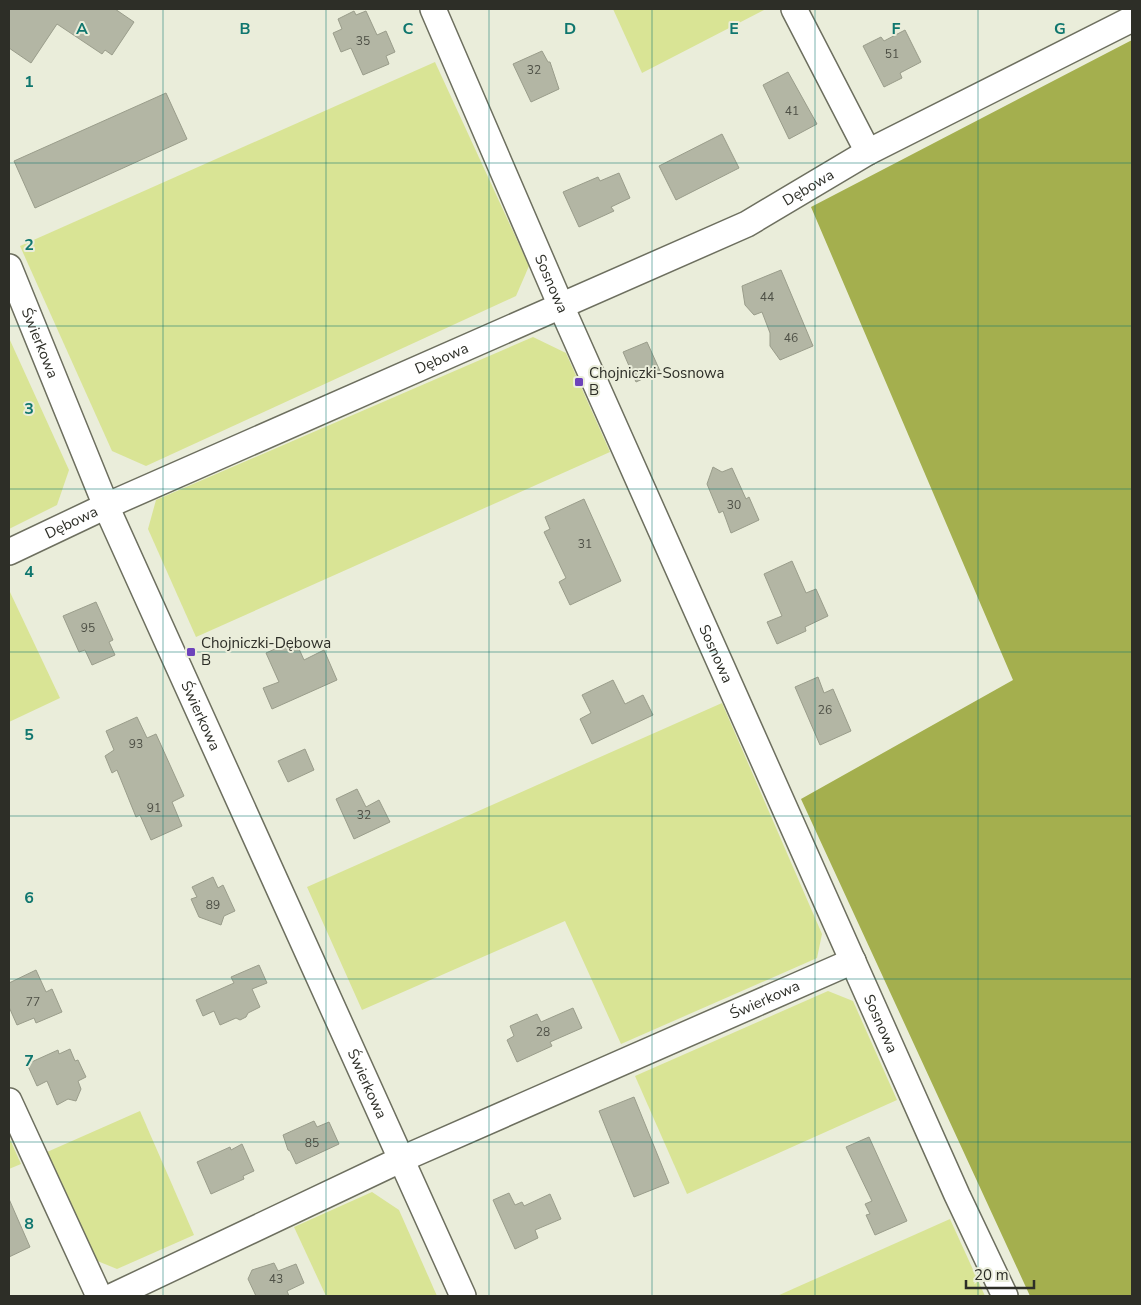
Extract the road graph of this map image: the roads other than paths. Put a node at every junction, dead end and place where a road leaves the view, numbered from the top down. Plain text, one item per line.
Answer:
1 (433, 9) edge
2 (794, 9) edge
3 (1132, 19) edge
4 (868, 152) junction
5 (9, 267) edge
6 (561, 306) junction
7 (106, 506) junction
8 (9, 552) edge
9 (853, 961) junction
10 (9, 1101) edge
11 (402, 1159) junction
12 (99, 1296) edge
13 (113, 1296) edge
14 (462, 1296) edge
15 (1005, 1296) edge

1 - 6 street, Sosnowa
2 - 4 street
3 - 4 street, Dębowa
4 - 6 street, Dębowa
5 - 7 street, Świerkowa
6 - 7 street, Dębowa
6 - 9 street, Sosnowa
7 - 8 street, Dębowa
7 - 11 street, Świerkowa
9 - 11 street, Świerkowa
9 - 15 street, Sosnowa
10 - 12 street
11 - 13 street, Świerkowa
11 - 14 street, Świerkowa

